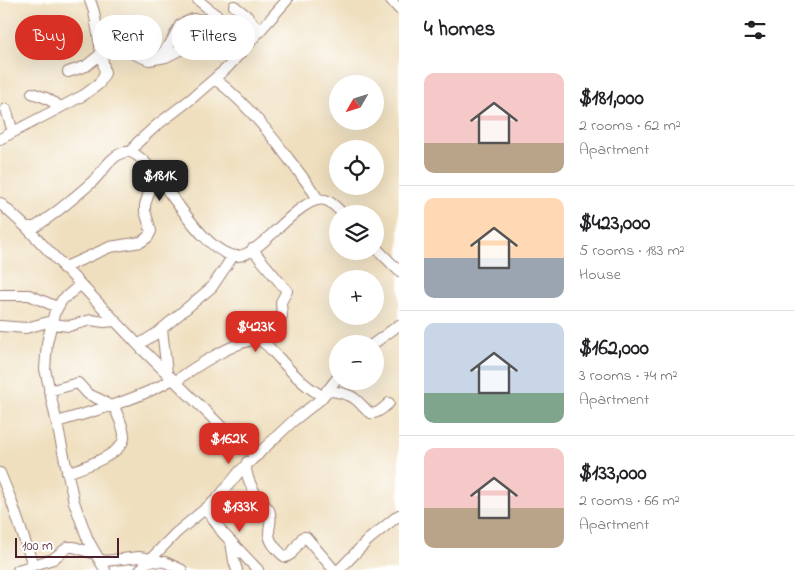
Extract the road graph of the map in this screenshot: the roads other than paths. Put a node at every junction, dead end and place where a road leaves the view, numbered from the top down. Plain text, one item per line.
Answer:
1 (90, 0) edge
2 (198, 0) edge
3 (287, 0) edge
4 (392, 0) edge
5 (237, 3) edge
6 (399, 9) edge
7 (93, 15) edge
8 (214, 15) edge
9 (221, 15) edge
10 (260, 32) junction
11 (255, 38) edge
12 (172, 40) edge
13 (162, 53) edge
14 (93, 59) edge
15 (103, 60) edge
16 (235, 60) edge
17 (68, 72) dead end
18 (215, 79) junction
19 (32, 94) dead end
20 (62, 107) junction
21 (6, 109) dead end
22 (13, 132) junction
23 (0, 139) edge
24 (132, 151) junction
25 (155, 174) junction
26 (318, 199) junction
27 (0, 203) edge
28 (333, 205) edge
29 (26, 227) junction
30 (252, 250) junction
31 (233, 256) junction
32 (384, 256) edge
33 (63, 268) junction
34 (399, 271) edge
35 (80, 285) junction
36 (0, 295) edge
37 (57, 307) junction
38 (115, 321) junction
39 (52, 322) junction
40 (399, 325) edge
41 (0, 326) edge
42 (162, 329) junction
43 (384, 336) edge
44 (259, 341) junction
45 (138, 345) junction
46 (172, 378) junction
47 (329, 388) edge
48 (49, 391) junction
49 (325, 393) junction
50 (389, 403) dead end
51 (112, 406) junction
52 (57, 422) junction
53 (244, 447) junction
54 (258, 455) junction
55 (245, 466) junction
56 (67, 472) junction
57 (0, 473) edge
58 (206, 508) junction
59 (399, 515) edge
60 (86, 535) junction
61 (231, 542) junction
62 (78, 548) junction
63 (97, 557) junction
64 (150, 560) junction
65 (36, 566) edge
66 (340, 569) edge
67 (18, 570) edge
68 (105, 570) edge
69 (140, 570) edge
70 (182, 570) edge
71 (238, 570) edge
72 (258, 570) edge

1 - 7 street
2 - 8 street
3 - 10 street
4 - 6 street
5 - 9 street
5 - 10 street
10 - 11 street
12 - 13 street
14 - 17 street
15 - 20 street
16 - 18 street
18 - 24 street
18 - 26 street
19 - 20 street
20 - 22 street
21 - 22 street
22 - 23 street
24 - 25 street
24 - 29 street
25 - 31 street
25 - 33 street
26 - 28 street
26 - 30 street
27 - 29 street
29 - 33 street
30 - 31 street
30 - 44 street
31 - 42 street
32 - 34 street
33 - 35 street
35 - 37 street
35 - 38 street
36 - 37 street
37 - 39 street
38 - 39 street
38 - 45 street
39 - 41 street
39 - 48 street
40 - 43 street
42 - 45 street
42 - 46 street
44 - 46 street
44 - 49 street
45 - 46 street
46 - 51 street
46 - 53 street
47 - 49 street
48 - 51 street
48 - 52 street
49 - 50 street
49 - 54 street
51 - 52 street
51 - 56 street
52 - 56 street
53 - 54 street
53 - 55 street
54 - 55 street
55 - 58 street
55 - 66 street
56 - 60 street
57 - 65 street
58 - 61 street
58 - 64 street
59 - 66 street
60 - 62 street
60 - 63 street
61 - 71 street
61 - 72 street
62 - 63 street
62 - 65 street
63 - 64 street
63 - 68 street
64 - 69 street
64 - 70 street
65 - 67 street

